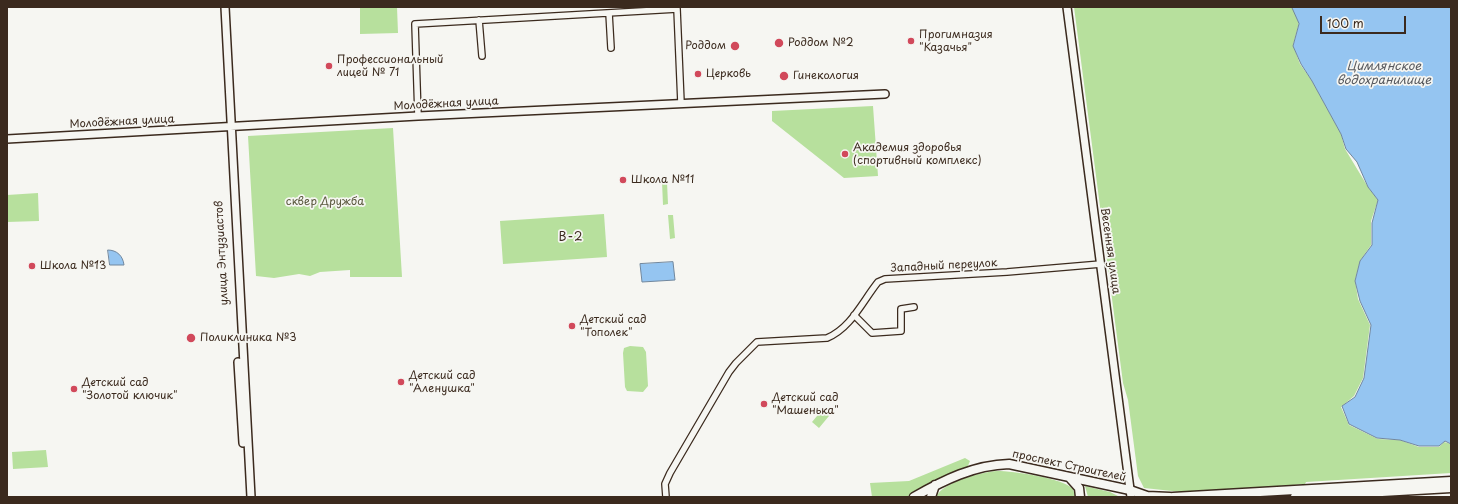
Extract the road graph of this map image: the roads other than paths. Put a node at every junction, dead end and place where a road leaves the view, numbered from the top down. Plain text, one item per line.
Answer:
1 (223, 7) edge
2 (1067, 7) edge
3 (609, 13) junction
4 (479, 20) junction
5 (611, 48) dead end
6 (482, 56) dead end
7 (885, 94) dead end
8 (681, 103) junction
9 (418, 116) junction
10 (229, 126) junction
11 (7, 139) edge
12 (1101, 264) junction
13 (914, 308) dead end
14 (238, 312) junction
15 (854, 315) junction
16 (1069, 477) junction
17 (1451, 481) edge
18 (935, 485) junction
19 (1451, 488) edge
20 (1130, 494) edge
21 (247, 497) edge
22 (251, 497) edge
23 (666, 497) edge
24 (914, 497) edge
25 (931, 497) edge
26 (1080, 497) edge
27 (1170, 497) edge
28 (1173, 497) edge
29 (1295, 497) edge

1 - 10 street
2 - 12 street, Весенняя улица
3 - 4 street
3 - 5 street
3 - 8 street
4 - 6 street
4 - 9 street
7 - 8 street, Молодёжная улица
8 - 9 street, Молодёжная улица
9 - 10 street, Молодёжная улица
10 - 11 street, Молодёжная улица
10 - 14 street
12 - 15 street, Западный переулок
12 - 20 street, Весенняя улица
13 - 15 street
14 - 21 street, улица Энтузиастов
14 - 22 street
15 - 23 street, Западный переулок
16 - 18 main road, проспект Строителей
16 - 20 main road, проспект Строителей
16 - 26 main road
17 - 28 main road
18 - 24 main road, проспект Строителей
18 - 25 main road
19 - 29 main road
20 - 27 main road, проспект Строителей

